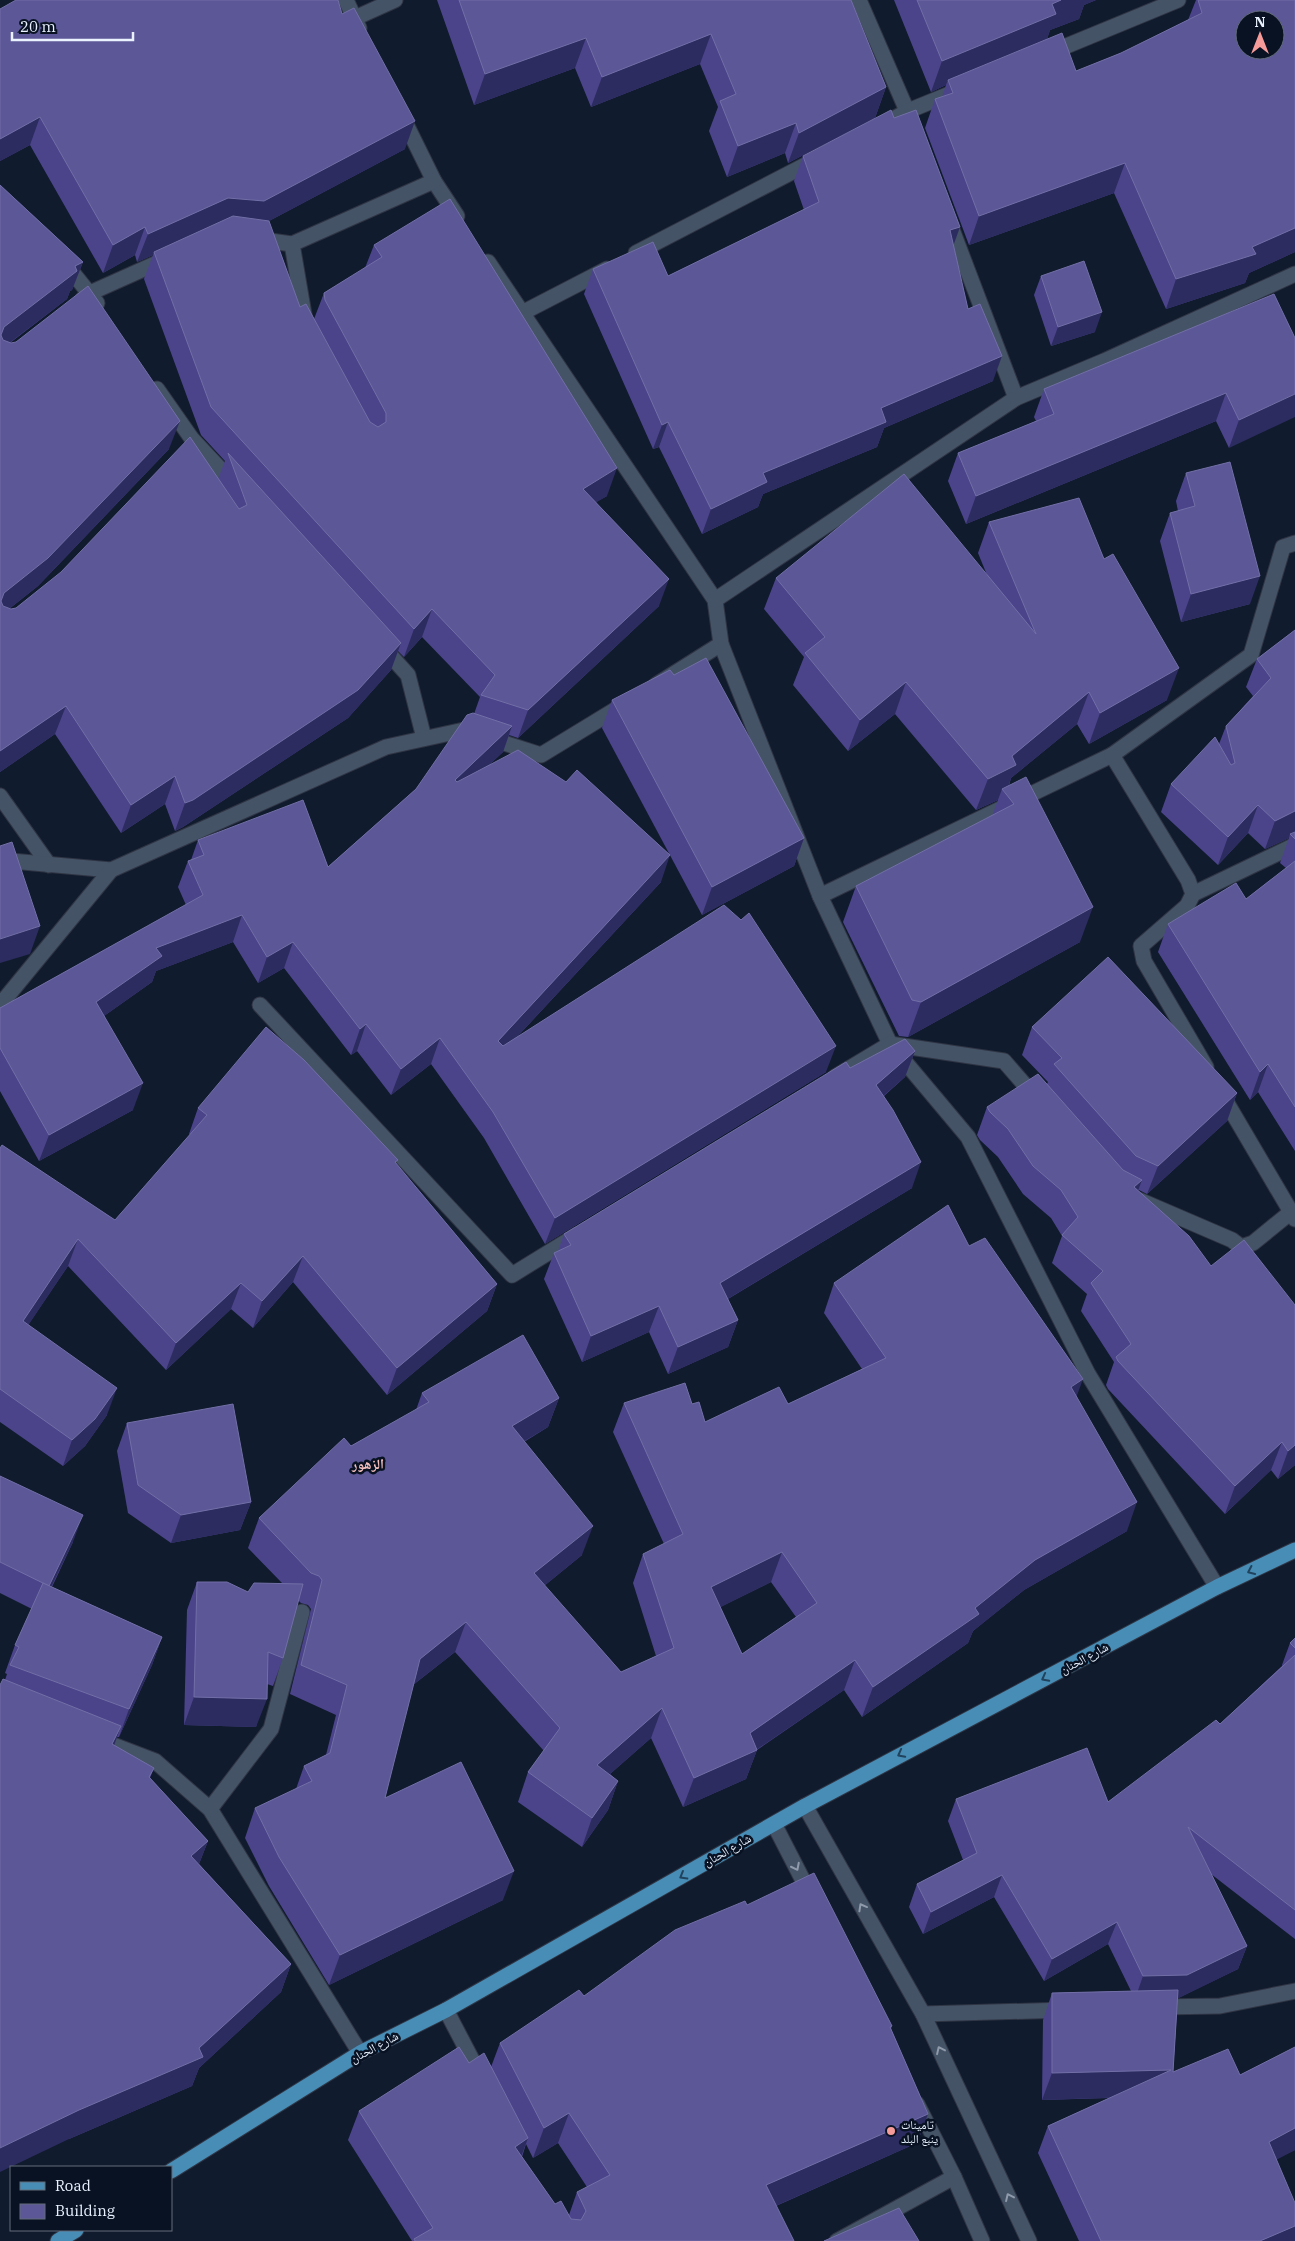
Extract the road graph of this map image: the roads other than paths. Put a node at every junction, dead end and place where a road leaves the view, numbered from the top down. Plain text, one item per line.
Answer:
1 (346, 0) edge
2 (395, 0) edge
3 (859, 0) edge
4 (1178, 0) edge
5 (355, 18) junction
6 (367, 44) edge
7 (1034, 59) edge
8 (962, 89) edge
9 (396, 104) edge
10 (908, 111) junction
11 (873, 130) edge
12 (918, 137) edge
13 (829, 153) edge
14 (434, 181) junction
15 (942, 202) edge
16 (467, 231) edge
17 (240, 237) edge
18 (292, 244) junction
19 (52, 247) edge
20 (478, 247) edge
21 (178, 254) edge
22 (1295, 274) edge
23 (90, 294) junction
24 (75, 305) edge
25 (522, 313) junction
26 (107, 318) edge
27 (311, 340) edge
28 (147, 374) edge
29 (1016, 398) junction
30 (192, 439) junction
31 (179, 453) edge
32 (245, 496) edge
33 (1295, 543) edge
34 (715, 600) junction
35 (369, 632) edge
36 (721, 644) junction
37 (424, 738) junction
38 (1112, 755) junction
39 (0, 796) edge
40 (1295, 845) edge
41 (0, 860) edge
42 (49, 865) junction
43 (111, 870) junction
44 (1193, 894) junction
45 (820, 896) junction
46 (0, 1005) edge
47 (260, 1005) dead end
48 (890, 1044) junction
49 (823, 1085) edge
50 (1049, 1112) edge
51 (1128, 1195) edge
52 (1293, 1216) edge
53 (588, 1229) edge
54 (1295, 1550) edge
55 (1217, 1588) junction
56 (302, 1612) edge
57 (82, 1733) edge
58 (805, 1806) junction
59 (210, 1809) junction
60 (774, 1824) junction
61 (819, 1912) edge
62 (1295, 1991) edge
63 (1141, 2008) edge
64 (446, 2010) junction
65 (1081, 2010) edge
66 (923, 2014) junction
67 (360, 2053) junction
68 (486, 2087) edge
69 (909, 2089) edge
70 (172, 2169) edge
71 (954, 2177) junction
72 (74, 2231) edge
73 (58, 2241) edge
74 (838, 2241) edge
75 (982, 2241) edge
76 (1029, 2241) edge

1 - 5 street
2 - 5 street
3 - 10 street
4 - 7 street
5 - 6 street
8 - 10 street
9 - 14 street
10 - 11 street
10 - 12 street
13 - 25 street
14 - 16 street
14 - 18 street
15 - 29 street
17 - 18 street
18 - 27 street
19 - 23 street
20 - 25 street
21 - 23 street
22 - 29 street
23 - 24 street
23 - 26 street
25 - 34 street
28 - 30 street
29 - 34 street
30 - 31 street
30 - 32 street
33 - 38 street
34 - 36 street
35 - 37 street
36 - 37 street
36 - 45 street
37 - 43 street
38 - 44 street
38 - 45 street
39 - 42 street
40 - 44 street
41 - 42 street
42 - 43 street
43 - 46 street
44 - 52 street
45 - 48 street
47 - 53 street
48 - 49 street
48 - 50 street
48 - 55 street
51 - 52 street
54 -> 55 main road, شارع الحنان
55 -> 58 main road, شارع الحنان
56 - 59 street
57 - 59 street
58 - 60 main road, شارع الحنان
66 -> 58 street
59 - 67 street
60 -> 61 street
60 -> 64 main road, شارع الحنان
62 - 63 street
64 - 67 main road, شارع الحنان
64 - 68 street
65 - 66 street
76 -> 66 street
67 - 70 main road, شارع الحنان
69 - 71 street
71 - 74 street
71 - 75 street
72 - 73 main road

